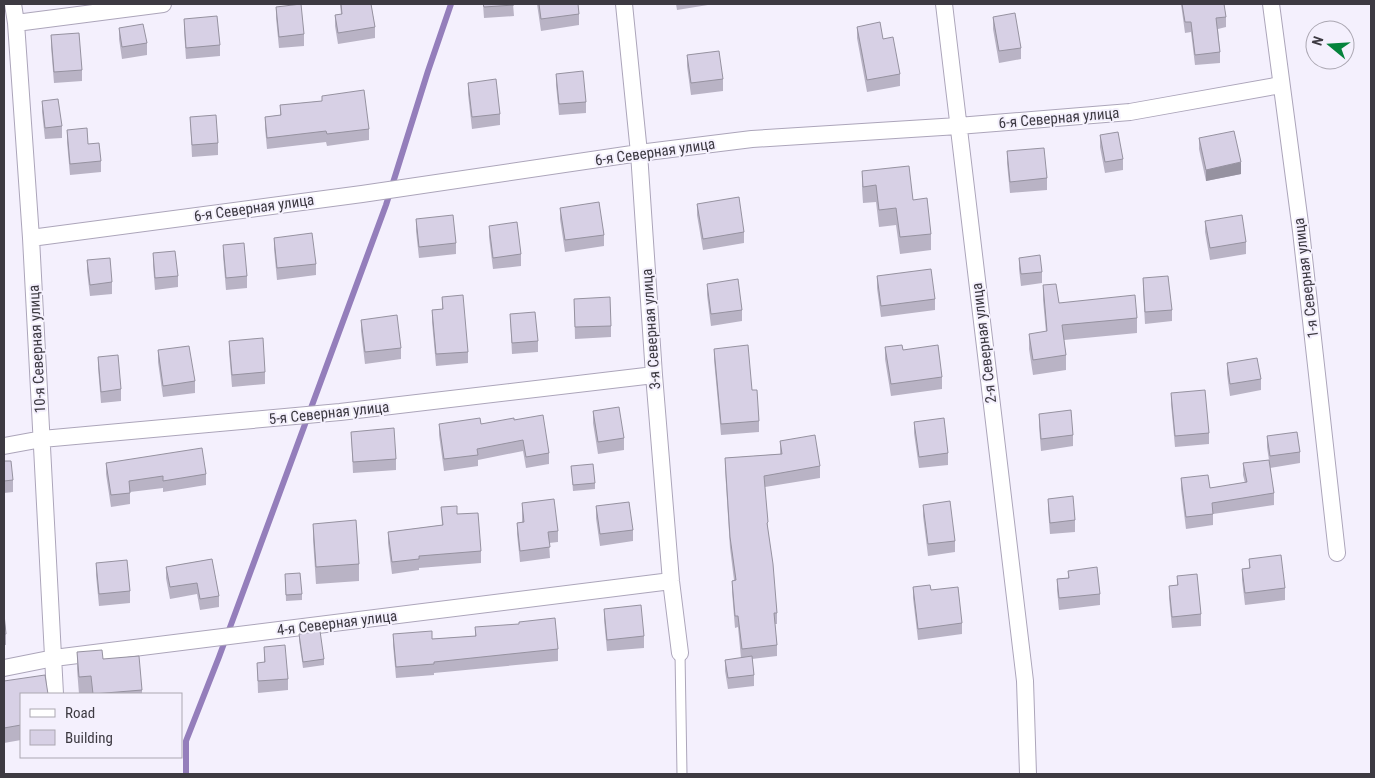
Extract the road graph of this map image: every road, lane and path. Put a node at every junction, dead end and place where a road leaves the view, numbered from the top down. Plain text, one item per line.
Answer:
1 (12, 4) edge
2 (163, 4) edge
3 (624, 4) edge
4 (944, 4) edge
5 (1271, 4) edge
6 (16, 23) junction
7 (1281, 84) junction
8 (958, 126) junction
9 (639, 153) junction
10 (31, 238) junction
11 (654, 375) junction
12 (42, 439) junction
13 (4, 446) edge
14 (1337, 553) dead end
15 (671, 581) junction
16 (680, 653) joint
17 (54, 658) junction
18 (4, 668) edge
19 (56, 693) edge
20 (682, 774) edge
21 (1028, 774) edge

1 - 6 street, 10-я Северная улица
2 - 6 street
3 - 9 street, 3-я Северная улица
4 - 8 street, 2-я Северная улица
5 - 7 street, 1-я Северная улица
6 - 10 street, 10-я Северная улица
7 - 8 street, 6-я Северная улица
7 - 14 street, 1-я Северная улица
8 - 9 street, 6-я Северная улица
8 - 21 street, 2-я Северная улица
9 - 10 street, 6-я Северная улица
9 - 11 street, 3-я Северная улица
10 - 12 street, 10-я Северная улица
11 - 12 street, 5-я Северная улица
11 - 15 street, 3-я Северная улица
12 - 13 street, 5-я Северная улица
12 - 17 street, 10-я Северная улица
15 - 16 street, 3-я Северная улица
15 - 17 street, 4-я Северная улица
16 - 20 lane
17 - 18 street, 4-я Северная улица
17 - 19 street, 10-я Северная улица

